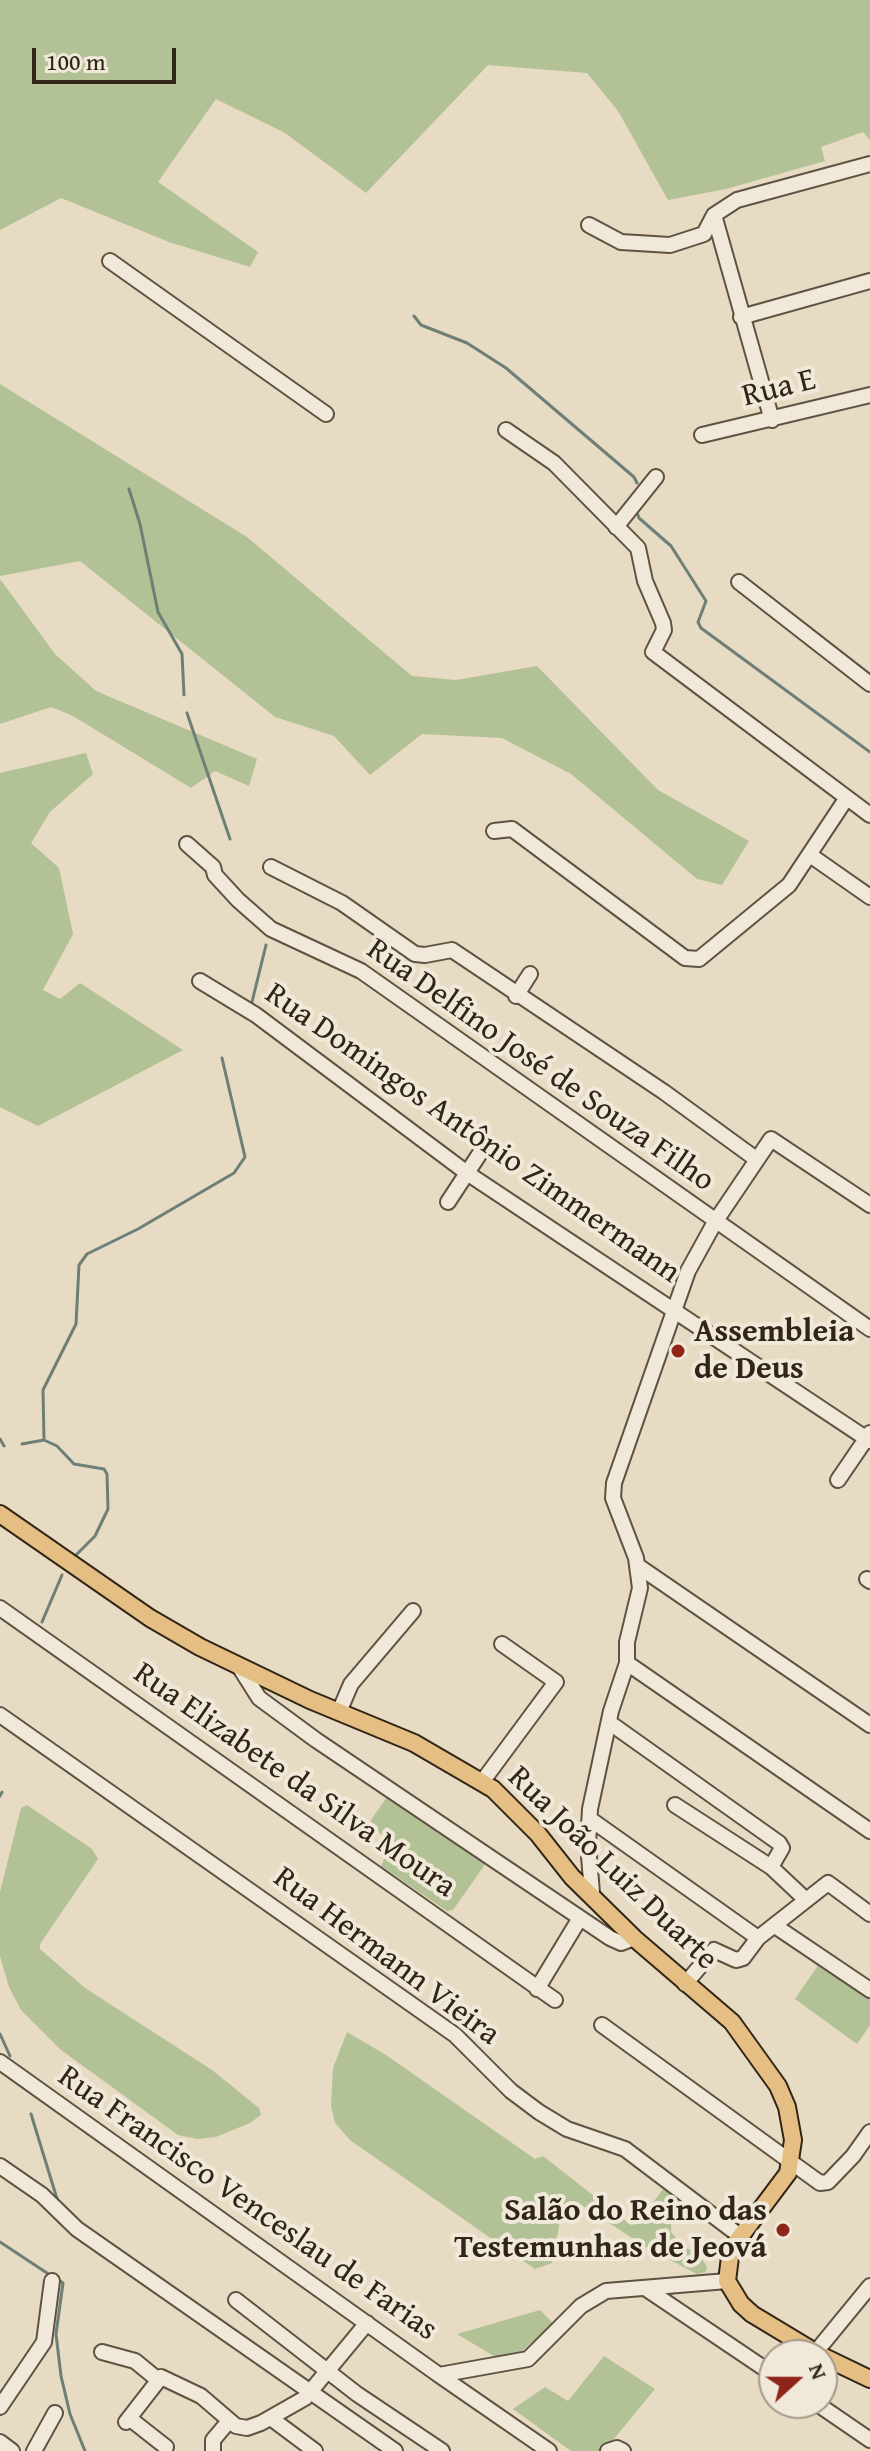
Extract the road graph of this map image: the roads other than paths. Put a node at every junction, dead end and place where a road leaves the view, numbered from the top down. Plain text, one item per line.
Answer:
1 (870, 164) edge
2 (714, 215) junction
3 (589, 225) dead end
4 (110, 261) dead end
5 (870, 281) edge
6 (741, 317) junction
7 (870, 395) edge
8 (326, 414) dead end
9 (772, 420) junction
10 (506, 430) dead end
11 (702, 435) dead end
12 (656, 477) dead end
13 (616, 527) junction
14 (739, 582) dead end
15 (870, 684) edge
16 (846, 799) junction
17 (870, 815) edge
18 (494, 831) dead end
19 (187, 844) dead end
20 (810, 855) junction
21 (271, 867) dead end
22 (870, 897) edge
23 (530, 974) dead end
24 (200, 981) dead end
25 (516, 996) junction
26 (486, 1144) dead end
27 (756, 1159) junction
28 (467, 1173) junction
29 (448, 1202) dead end
30 (870, 1205) edge
31 (715, 1222) junction
32 (675, 1311) junction
33 (870, 1329) edge
34 (869, 1437) edge
35 (838, 1480) dead end
36 (0, 1514) edge
37 (638, 1566) junction
38 (0, 1608) edge
39 (413, 1611) dead end
40 (502, 1644) dead end
41 (627, 1663) junction
42 (240, 1668) junction
43 (339, 1712) junction
44 (0, 1715) edge
45 (610, 1723) junction
46 (870, 1725) edge
47 (482, 1782) junction
48 (675, 1805) dead end
49 (590, 1819) junction
50 (870, 1831) edge
51 (771, 1867) junction
52 (592, 1893) junction
53 (805, 1899) junction
54 (870, 1914) edge
55 (580, 1918) junction
56 (775, 1926) junction
57 (634, 1938) junction
58 (758, 1938) junction
59 (685, 1984) junction
60 (537, 1989) junction
61 (870, 1990) edge
62 (555, 2000) dead end
63 (602, 2025) dead end
64 (0, 2062) edge
65 (870, 2132) edge
66 (791, 2162) junction
67 (0, 2166) edge
68 (740, 2236) junction
69 (52, 2281) dead end
70 (727, 2281) junction
71 (870, 2286) edge
72 (645, 2287) junction
73 (236, 2300) dead end
74 (367, 2323) junction
75 (793, 2339) edge
76 (831, 2339) edge
77 (102, 2352) dead end
78 (758, 2364) edge
79 (838, 2364) edge
80 (328, 2372) junction
81 (439, 2375) junction
82 (157, 2379) junction
83 (870, 2379) edge
84 (310, 2392) junction
85 (0, 2407) edge
86 (57, 2417) dead end
87 (838, 2418) edge
88 (272, 2419) junction
89 (229, 2421) junction
90 (870, 2440) edge
91 (0, 2442) edge
92 (166, 2447) dead end
93 (12, 2451) edge
94 (34, 2451) edge
95 (213, 2451) edge
96 (315, 2451) edge
97 (395, 2451) edge
98 (442, 2451) edge
99 (549, 2451) edge
100 (608, 2451) edge
101 (623, 2451) edge

1 - 2 street
2 - 3 street
2 - 6 street
4 - 8 street
5 - 6 street
6 - 9 street
7 - 9 street, Rua E
9 - 11 street, Rua E
10 - 13 street
12 - 13 street
13 - 16 street
14 - 15 street
16 - 17 street
16 - 20 street
18 - 20 street
19 - 31 street, Rua Delfino José de Souza Filho
20 - 22 street
21 - 25 street
23 - 25 street
24 - 28 street, Rua Domingos Antônio Zimmermann
25 - 27 street
26 - 28 street
27 - 30 street
27 - 31 street
28 - 29 street
28 - 32 street, Rua Domingos Antônio Zimmermann
31 - 32 street
31 - 33 street, Rua Delfino José de Souza Filho
32 - 34 street, Rua Domingos Antônio Zimmermann
32 - 37 street
34 - 35 street
36 - 42 main road, Rua João Luiz Duarte
37 - 41 street
37 - 46 street
38 - 60 street, Rua Elizabete da Silva Moura
39 - 43 street
40 - 47 street
41 - 45 street
41 - 50 street
42 - 43 main road, Rua João Luiz Duarte
42 - 55 street
43 - 47 main road, Rua João Luiz Duarte
44 - 68 street, Rua Hermann Vieira
45 - 49 street
45 - 51 street
47 - 52 main road, Rua João Luiz Duarte
48 - 51 street
49 - 52 street
49 - 58 street
51 - 53 street
52 - 57 main road, Rua João Luiz Duarte
53 - 54 street
53 - 56 street
55 - 57 street
55 - 60 street
56 - 58 street
56 - 61 street
57 - 59 main road, Rua João Luiz Duarte
58 - 59 street
59 - 66 main road, Rua João Luiz Duarte
60 - 62 street, Rua Elizabete da Silva Moura
63 - 66 street
64 - 74 street, Rua Francisco Venceslau de Farias
65 - 66 street
66 - 68 main road, Rua João Luiz Duarte
67 - 84 street
68 - 70 main road, Rua João Luiz Duarte
69 - 85 street
70 - 72 street, Rua Francisco Venceslau de Farias
70 - 75 main road
71 - 76 street
72 - 78 street
72 - 81 street, Rua Francisco Venceslau de Farias
73 - 80 street
74 - 80 street
74 - 81 street, Rua Francisco Venceslau de Farias
77 - 82 street
79 - 83 main road
80 - 84 street
80 - 98 street
81 - 99 street
82 - 89 street
82 - 92 street
84 - 88 street
84 - 97 street
86 - 94 street
87 - 90 street
88 - 89 street
88 - 96 street
89 - 95 street
91 - 93 street
100 - 101 street

